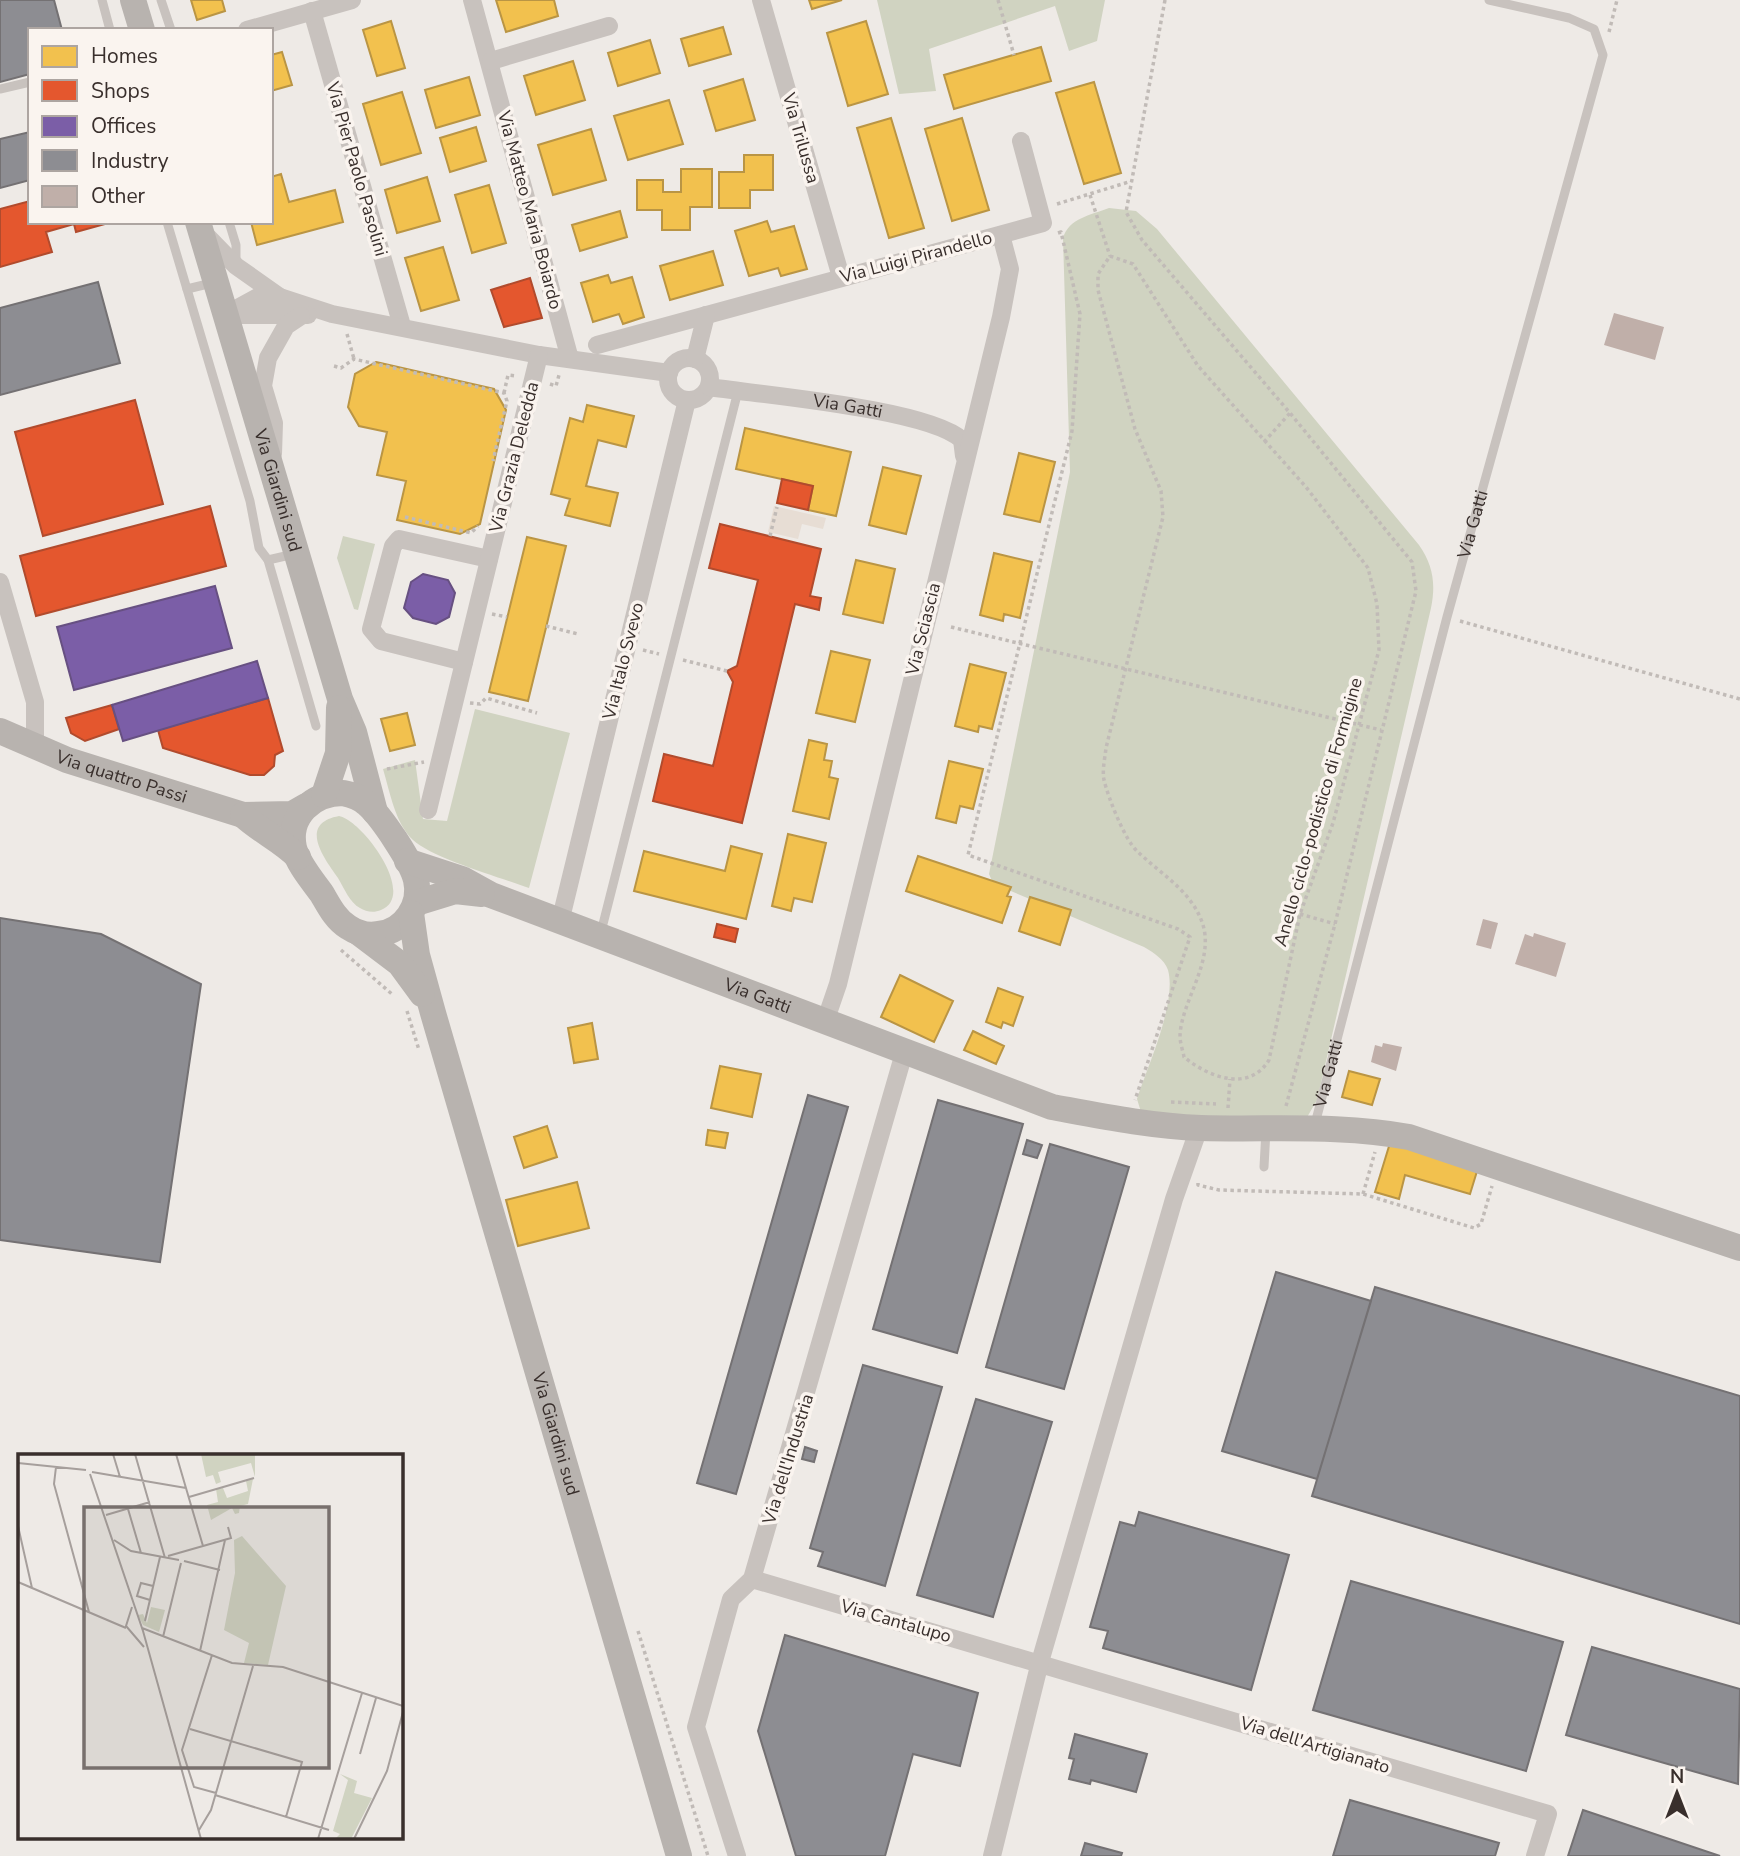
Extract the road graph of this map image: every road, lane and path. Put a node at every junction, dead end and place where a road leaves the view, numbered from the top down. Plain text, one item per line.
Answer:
1 (102, 0) edge
2 (134, 0) edge
3 (161, 0) edge
4 (352, 0) edge
5 (472, 0) edge
6 (761, 0) edge
7 (998, 0) edge
8 (1164, 0) edge
9 (1489, 0) edge
10 (1617, 0) edge
11 (312, 11) junction
12 (609, 26) dead end
13 (109, 28) edge
14 (141, 28) edge
15 (170, 28) edge
16 (254, 28) edge
17 (1014, 55) dead end
18 (1603, 55) junction
19 (491, 61) junction
20 (28, 82) edge
21 (0, 89) edge
22 (1021, 141) dead end
23 (1132, 181) junction
24 (1090, 194) junction
25 (1039, 208) junction
26 (168, 224) edge
27 (230, 224) edge
28 (199, 225) edge
29 (1001, 235) junction
30 (1050, 236) dead end
31 (1110, 256) junction
32 (226, 274) junction
33 (841, 277) junction
34 (187, 289) junction
35 (280, 298) junction
36 (332, 314) junction
37 (225, 315) junction
38 (706, 315) junction
39 (301, 316) junction
40 (402, 326) junction
41 (347, 334) dead end
42 (597, 345) dead end
43 (539, 355) junction
44 (354, 359) junction
45 (570, 359) junction
46 (695, 359) junction
47 (334, 366) dead end
48 (669, 373) junction
49 (709, 387) junction
50 (738, 391) junction
51 (687, 400) junction
52 (1290, 413) junction
53 (1264, 442) junction
54 (964, 460) junction
55 (493, 463) dead end
56 (272, 468) junction
57 (777, 507) dead end
58 (481, 515) dead end
59 (405, 517) dead end
60 (770, 536) dead end
61 (297, 554) junction
62 (489, 559) junction
63 (268, 560) junction
64 (0, 582) edge
65 (1447, 617) junction
66 (546, 626) dead end
67 (951, 627) dead end
68 (578, 634) dead end
69 (1020, 643) junction
70 (464, 662) junction
71 (1126, 669) junction
72 (340, 699) junction
73 (1740, 699) edge
74 (454, 702) junction
75 (537, 713) dead end
76 (1359, 724) junction
77 (316, 726) dead end
78 (1381, 730) junction
79 (0, 731) edge
80 (35, 746) junction
81 (440, 758) junction
82 (374, 772) dead end
83 (315, 801) junction
84 (428, 810) dead end
85 (375, 812) junction
86 (243, 815) junction
87 (298, 858) junction
88 (407, 861) junction
89 (491, 895) junction
90 (414, 908) junction
91 (1300, 914) junction
92 (560, 922) junction
93 (1335, 924) junction
94 (599, 937) junction
95 (348, 938) junction
96 (395, 996) dead end
97 (405, 1004) dead end
98 (433, 1013) junction
99 (825, 1023) junction
100 (904, 1053) junction
101 (421, 1057) dead end
102 (1230, 1079) junction
103 (1149, 1101) dead end
104 (1162, 1101) dead end
105 (1231, 1113) junction
106 (1270, 1117) junction
107 (1199, 1128) junction
108 (1314, 1129) junction
109 (1264, 1167) dead end
110 (1496, 1176) dead end
111 (1198, 1185) dead end
112 (1740, 1248) edge
113 (752, 1579) junction
114 (638, 1629) dead end
115 (1040, 1662) junction
116 (678, 1856) edge
117 (708, 1856) edge
118 (737, 1856) edge
119 (992, 1856) edge
120 (1535, 1856) edge

1 - 13 lane
2 - 14 main road
3 - 15 lane
4 - 11 street
5 - 19 street, Via Matteo Maria Boiardo
6 - 33 street, Via Trilussa
7 - 17 path
8 - 23 path
9 - 18 lane
10 - 18 path
11 - 16 street
11 - 40 street, Via Pier Paolo Pasolini
12 - 19 street
18 - 65 lane, Via Gatti
19 - 45 street, Via Matteo Maria Boiardo
20 - 21 lane
22 - 25 street
23 - 24 path
23 - 52 path
24 - 25 path
24 - 31 path
25 - 29 street, Via Luigi Pirandello
26 - 34 lane
27 - 32 lane
28 - 32 main road, Via Giardini sud
29 - 33 street, Via Luigi Pirandello
29 - 54 street, Via Sciascia
30 - 69 path
31 - 53 path, Anello ciclo-podistico di Formigine
31 - 71 path
32 - 34 lane
32 - 35 street
32 - 37 main road, Via Giardini sud
33 - 38 street, Via Luigi Pirandello
34 - 63 lane
35 - 36 street
35 - 37 street
36 - 39 street
36 - 40 street
37 - 39 street
37 - 56 main road, Via Giardini sud
38 - 42 street, Via Luigi Pirandello
38 - 46 street
39 - 56 street
40 - 43 street
41 - 44 path
43 - 45 street
43 - 62 street, Via Grazia Deledda
44 - 47 path
44 - 55 path
45 - 48 street
46 - 48 street
46 - 49 street
48 - 51 street
49 - 50 street, Via Gatti
49 - 51 street
50 - 54 street, Via Gatti
50 - 94 lane
51 - 92 street, Via Italo Svevo
52 - 53 path
52 - 78 path
53 - 76 path, Anello ciclo-podistico di Formigine
54 - 99 street, Via Sciascia
56 - 61 main road, Via Giardini sud
57 - 60 path
58 - 59 path
61 - 63 lane
61 - 72 main road, Via Giardini sud
62 - 70 street, Via Grazia Deledda
62 - 70 street
63 - 77 lane
64 - 80 street
65 - 73 path
65 - 108 lane, Via Gatti
66 - 68 path
67 - 69 path
69 - 71 path
69 - 103 path
70 - 74 street, Via Grazia Deledda
71 - 76 path
71 - 102 path
72 - 83 main road, Via Giardini sud
72 - 85 main road, Via Giardini sud
74 - 75 path
74 - 81 street, Via Grazia Deledda
76 - 78 path
76 - 91 path, Anello ciclo-podistico di Formigine
78 - 93 path
79 - 80 main road, Via quattro Passi
80 - 86 main road, Via quattro Passi
81 - 82 path
81 - 84 street, Via Grazia Deledda
83 - 85 main road, Via Giardini sud
83 - 86 main road, Via quattro Passi
83 - 87 main road, Via Giardini sud
85 - 88 main road, Via Giardini sud
86 - 87 main road, Via quattro Passi
87 - 95 main road, Via Giardini sud
88 - 89 main road, Via Gatti
88 - 90 main road, Via Giardini sud
89 - 90 main road, Via Gatti
89 - 92 main road, Via Gatti
90 - 95 main road
90 - 98 main road, Via Giardini sud
91 - 93 path
91 - 102 path, Anello ciclo-podistico di Formigine
92 - 94 main road, Via Gatti
93 - 106 path
94 - 99 main road, Via Gatti
95 - 96 path
95 - 98 main road, Via Giardini sud
97 - 101 path
98 - 116 main road, Via Giardini sud
99 - 100 main road, Via Gatti
100 - 107 main road, Via Gatti
100 - 113 street, Via dell'Industria
102 - 105 path
104 - 105 path
105 - 106 main road, Via Gatti
105 - 107 main road, Via Gatti
106 - 108 main road, Via Gatti
106 - 109 lane
107 - 115 street
108 - 112 main road, Via Gatti
110 - 111 path
113 - 115 street, Via Cantalupo
113 - 118 street, Via dell'Industria
114 - 117 path
115 - 119 street
115 - 120 street, Via dell'Artigianato

